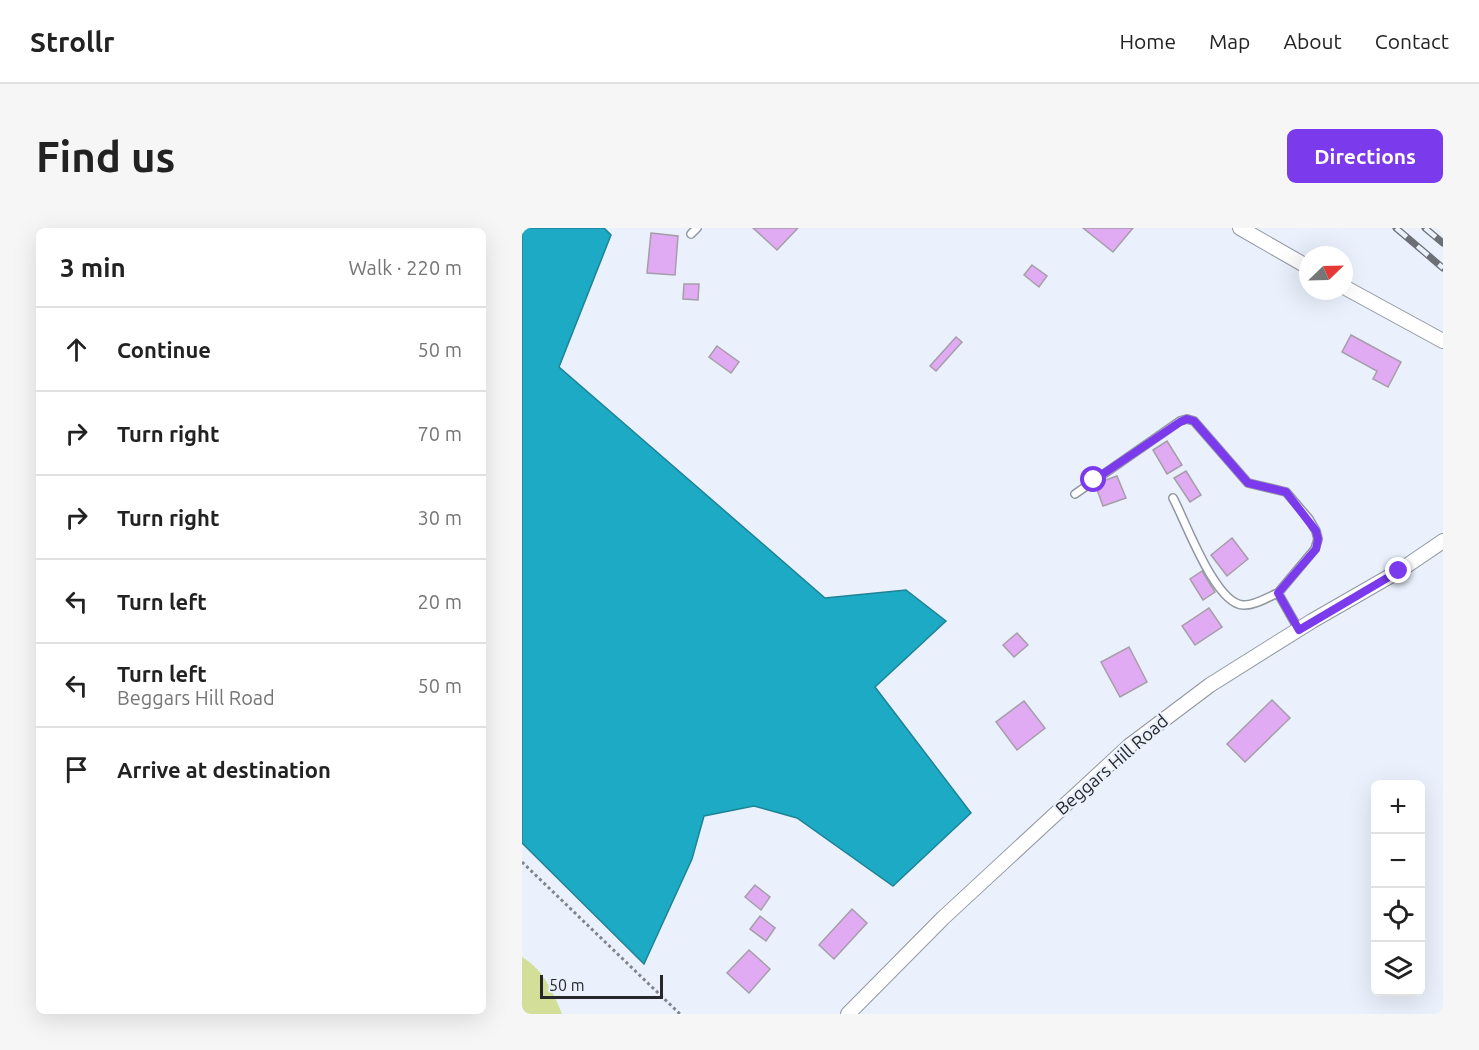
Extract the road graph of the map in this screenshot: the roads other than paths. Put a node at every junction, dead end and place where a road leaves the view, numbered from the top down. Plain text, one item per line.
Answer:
1 (697, 228) edge
2 (1240, 228) edge
3 (691, 234) dead end
4 (1299, 262) edge
5 (1353, 292) edge
6 (1443, 341) edge
7 (1075, 494) dead end
8 (1173, 498) dead end
9 (1443, 541) edge
10 (1278, 593) junction
11 (1299, 630) junction
12 (848, 1014) edge

1 - 3 lane
2 - 4 street
5 - 6 street
7 - 10 lane
8 - 10 lane
9 - 11 street, Beggars Hill Road
10 - 11 lane
11 - 12 street, Beggars Hill Road

